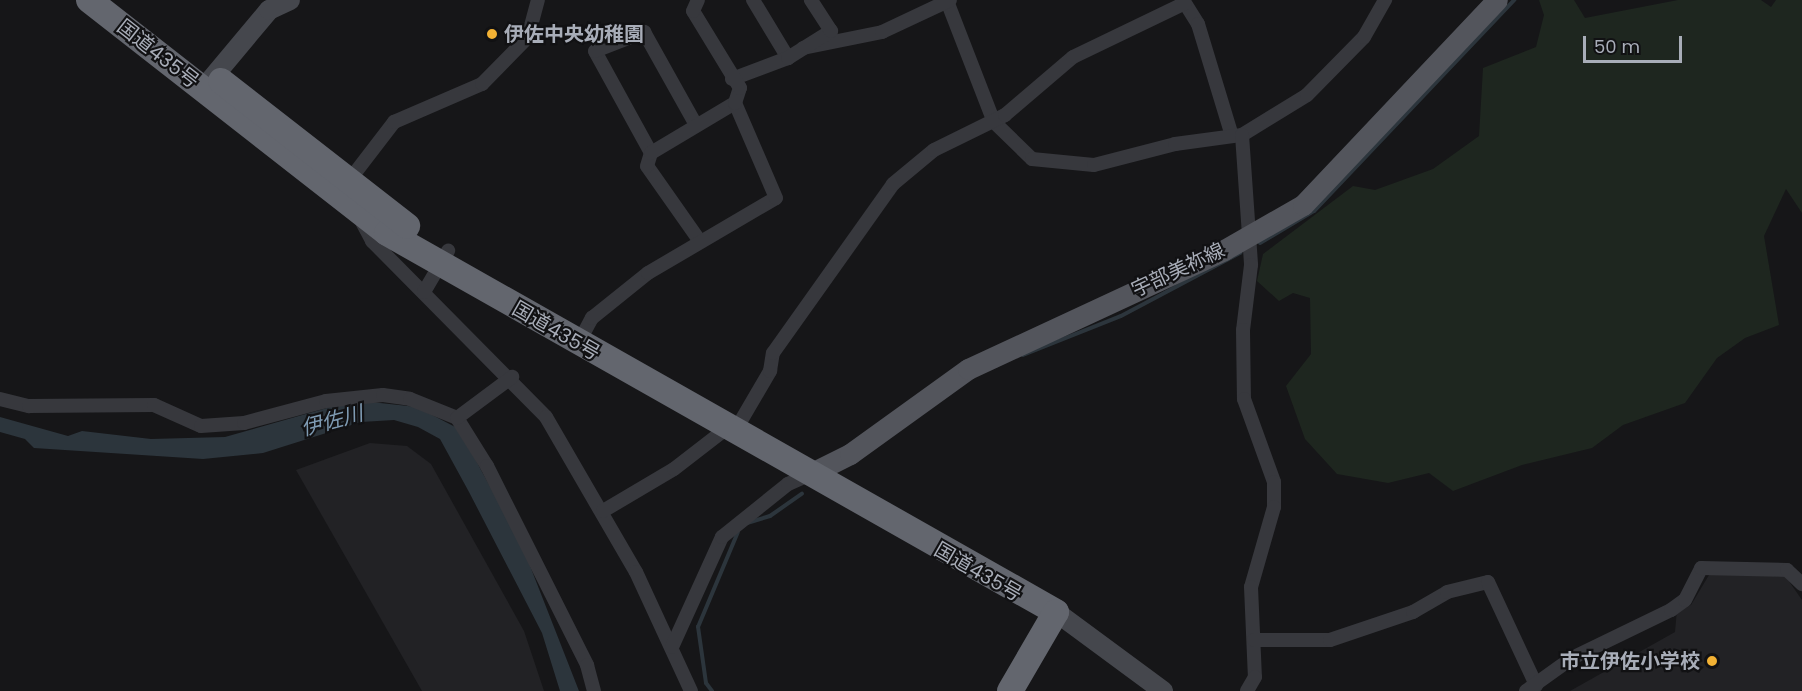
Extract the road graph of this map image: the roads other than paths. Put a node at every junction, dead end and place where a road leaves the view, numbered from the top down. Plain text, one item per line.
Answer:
1 (89, 0) edge
2 (117, 0) edge
3 (290, 0) edge
4 (538, 0) edge
5 (698, 0) edge
6 (753, 0) edge
7 (811, 0) edge
8 (1385, 0) edge
9 (1497, 0) edge
10 (948, 1) edge
11 (1184, 2) edge
12 (803, 48) junction
13 (788, 58) junction
14 (732, 79) junction
15 (209, 82) junction
16 (735, 103) junction
17 (994, 122) junction
18 (696, 125) junction
19 (1237, 135) junction
20 (651, 153) junction
21 (348, 182) junction
22 (358, 213) junction
23 (1246, 238) junction
24 (699, 240) junction
25 (444, 258) junction
26 (424, 292) junction
27 (581, 337) junction
28 (512, 377) junction
29 (0, 399) edge
30 (457, 418) junction
31 (734, 424) junction
32 (818, 471) junction
33 (603, 511) junction
34 (1802, 584) edge
35 (1056, 612) junction
36 (1254, 640) junction
37 (672, 647) junction
38 (1531, 688) edge
39 (594, 691) edge
40 (691, 691) edge
41 (1010, 691) edge
42 (1163, 691) edge
43 (1247, 691) edge

1 - 15 highway, 国道435号
2 - 15 highway, 国道435号
3 - 15 street
4 - 21 street
5 - 14 street
6 - 13 street
7 - 12 street
8 - 19 street
9 - 23 main road, 宇部美祢線
10 - 12 street
10 - 17 street
11 - 17 street
11 - 19 street
12 - 13 street
13 - 14 street
14 - 16 street
15 - 21 highway, 国道435号
15 - 22 highway, 国道435号
16 - 18 street
16 - 24 street
17 - 19 street
17 - 31 street
18 - 20 street
18 - 20 street
19 - 23 street
20 - 24 street
21 - 25 highway, 国道435号
22 - 25 highway, 国道435号
22 - 26 street
23 - 32 main road, 宇部美祢線
23 - 36 street
24 - 27 street
25 - 26 street
25 - 27 highway, 国道435号
26 - 28 street
27 - 31 highway, 国道435号
28 - 30 street
28 - 33 street
29 - 30 street
30 - 39 street
31 - 32 highway, 国道435号
31 - 33 street
32 - 35 highway, 国道435号
32 - 37 street
33 - 37 street
34 - 38 street
35 - 41 highway
35 - 42 street
36 - 38 street
36 - 43 street
37 - 40 street

